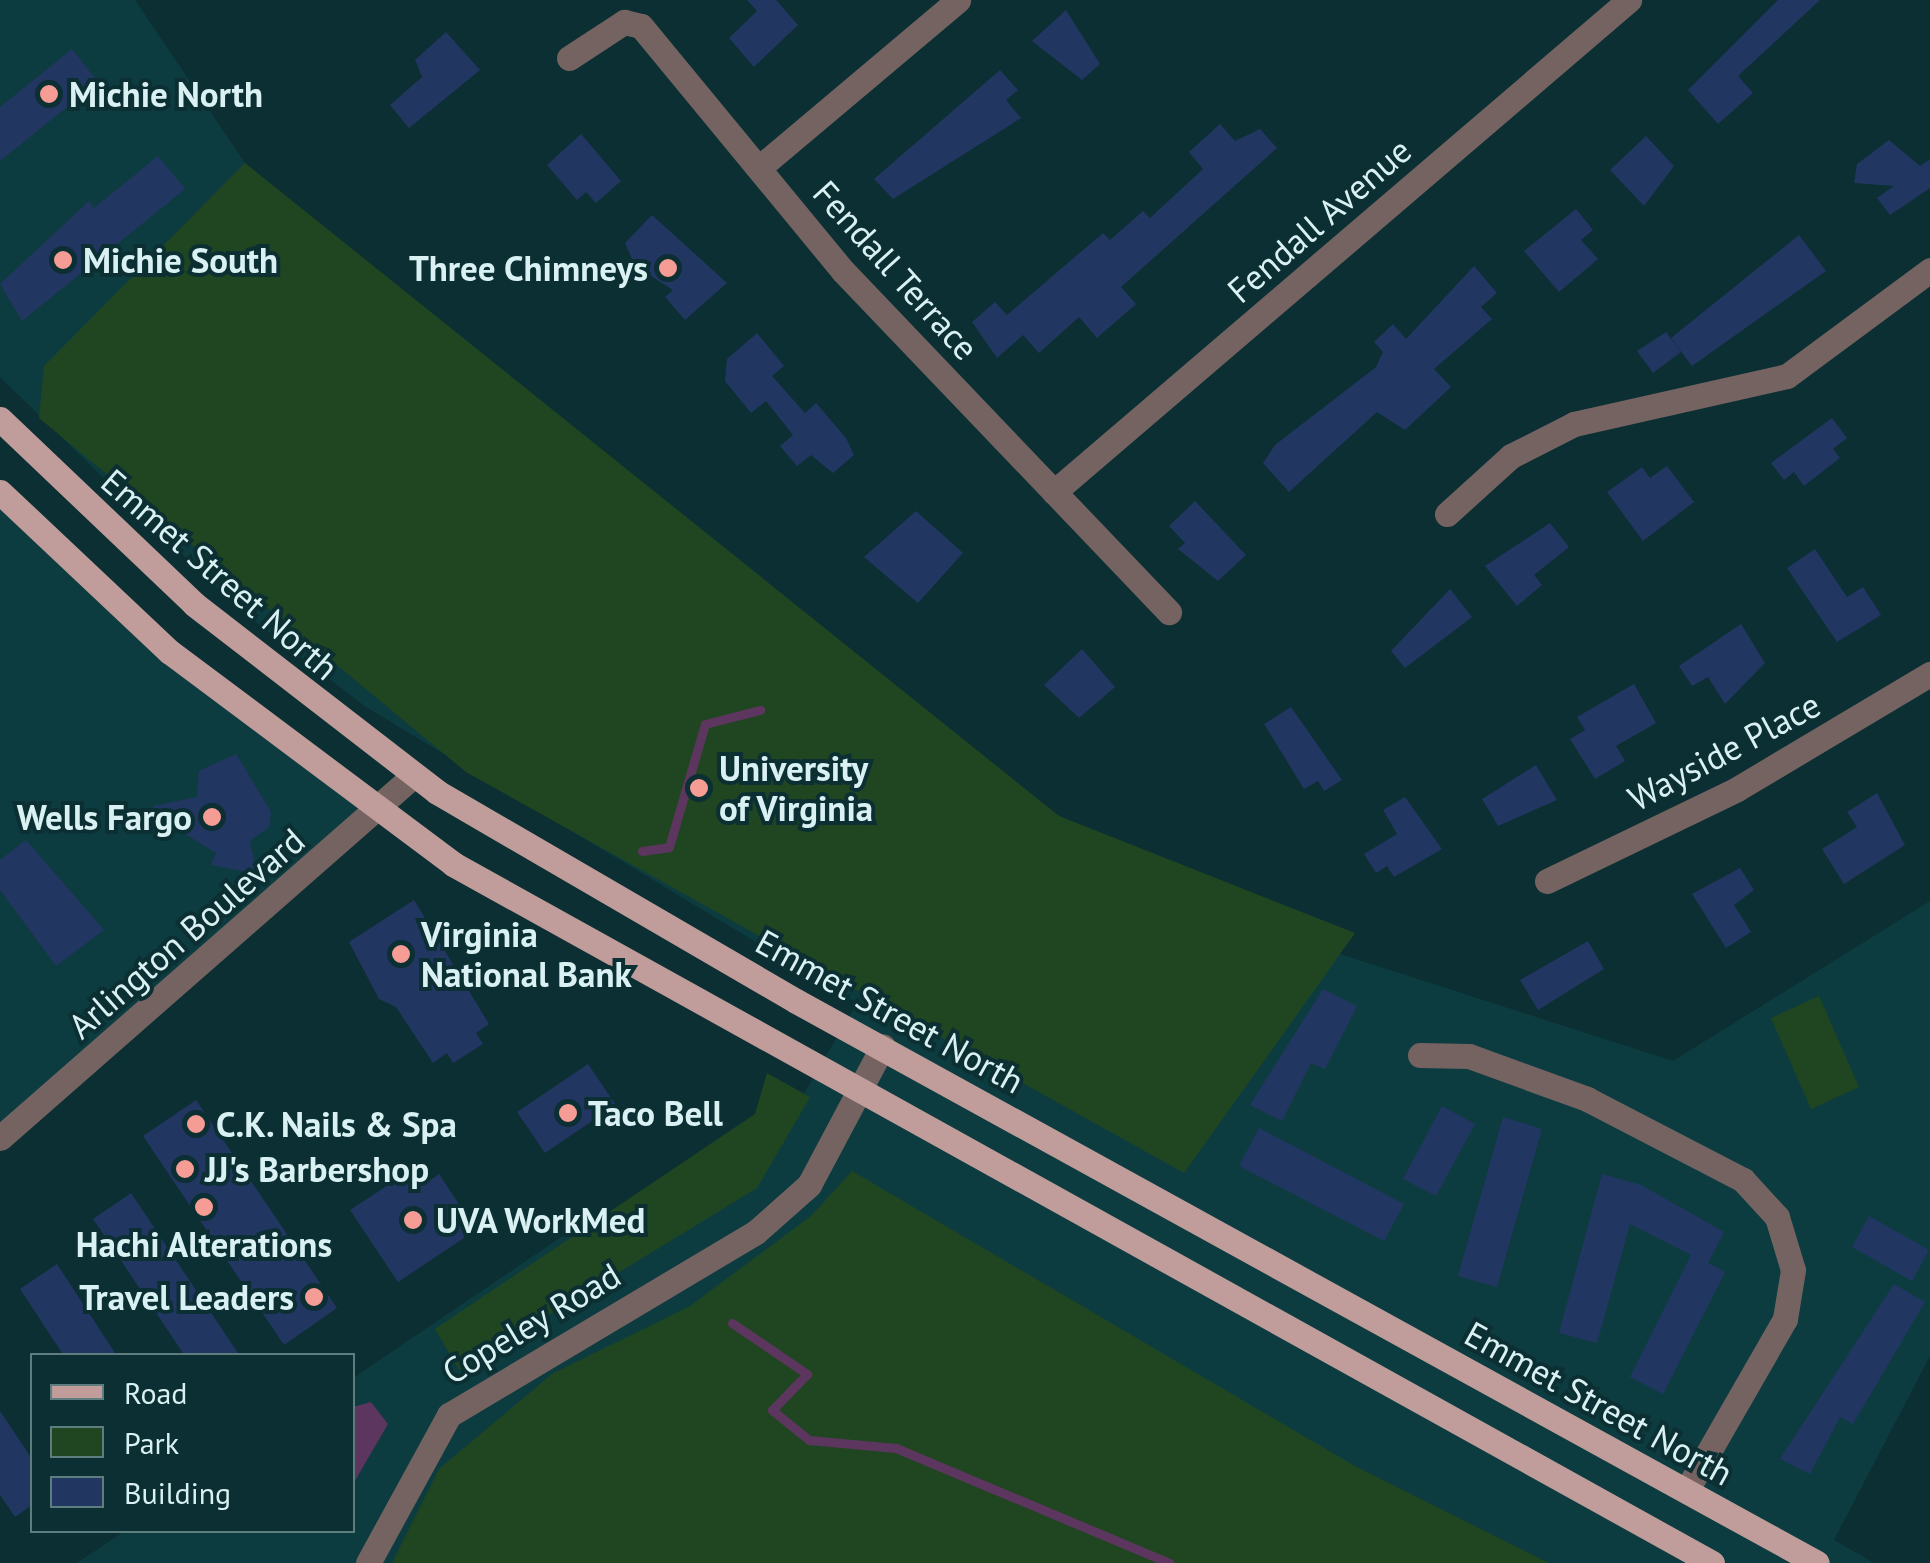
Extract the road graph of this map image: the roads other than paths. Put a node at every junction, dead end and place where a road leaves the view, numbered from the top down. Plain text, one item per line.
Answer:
1 (958, 0) edge
2 (1628, 0) edge
3 (569, 58) dead end
4 (760, 167) junction
5 (1930, 270) edge
6 (0, 419) edge
7 (0, 492) edge
8 (1054, 492) junction
9 (1447, 514) dead end
10 (1169, 612) dead end
11 (1930, 674) edge
12 (414, 776) junction
13 (374, 812) junction
14 (1547, 881) dead end
15 (883, 1046) junction
16 (1420, 1056) dead end
17 (862, 1094) junction
18 (0, 1138) edge
19 (1686, 1491) junction
20 (368, 1563) edge
21 (1712, 1563) edge
22 (1817, 1563) edge

1 - 4 street
2 - 8 street, Fendall Avenue
3 - 4 street, Fendall Terrace
4 - 8 street, Fendall Terrace
5 - 9 street
6 - 12 main road, Emmet Street North
7 - 13 main road
8 - 10 street, Fendall Terrace
11 - 14 street, Wayside Place
12 - 13 street, Arlington Boulevard
12 - 15 main road, Emmet Street North
13 - 17 main road
13 - 18 street, Arlington Boulevard
15 - 17 street, Copeley Road
15 - 19 main road, Emmet Street North
16 - 19 street
17 - 20 street, Copeley Road
17 - 21 main road
19 - 22 main road, Emmet Street North

